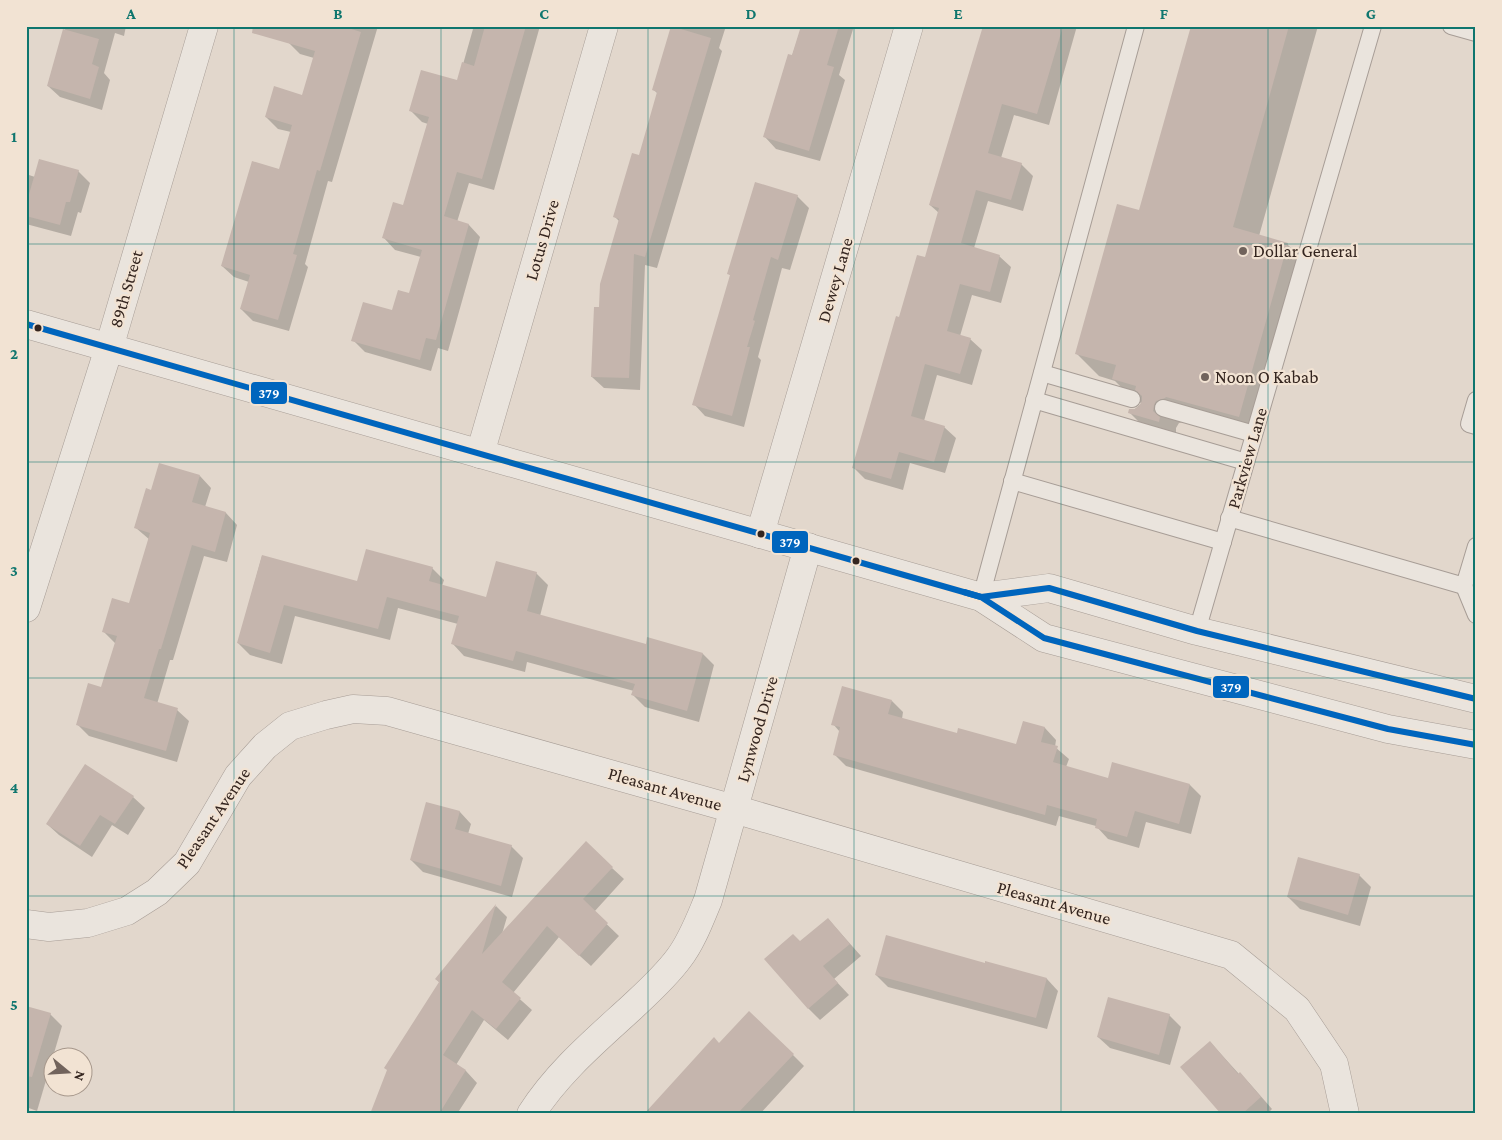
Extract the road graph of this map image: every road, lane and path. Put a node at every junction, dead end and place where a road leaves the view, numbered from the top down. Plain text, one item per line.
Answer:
1 (204, 26) edge
2 (604, 26) edge
3 (909, 26) edge
4 (1136, 26) edge
5 (1373, 26) edge
6 (1451, 26) edge
7 (1476, 33) edge
8 (26, 324) edge
9 (109, 348) junction
10 (1042, 372) junction
11 (1132, 399) dead end
12 (1034, 400) junction
13 (1476, 400) edge
14 (1163, 408) dead end
15 (1476, 426) edge
16 (1254, 434) junction
17 (480, 454) junction
18 (1246, 462) junction
19 (1012, 481) junction
20 (1229, 518) junction
21 (760, 534) junction
22 (1223, 542) junction
23 (1476, 546) edge
24 (808, 547) junction
25 (1464, 586) junction
26 (981, 597) junction
27 (26, 608) edge
28 (1476, 615) edge
29 (1197, 631) junction
30 (1476, 699) edge
31 (1476, 745) edge
32 (734, 809) junction
33 (26, 924) edge
34 (531, 1114) edge
35 (1345, 1114) edge

1 - 9 street, 89th Street
2 - 17 street, Lotus Drive
3 - 21 street, Dewey Lane
4 - 10 lane
5 - 16 lane, Parkview Lane
6 - 7 lane
8 - 9 street
9 - 17 street
9 - 27 street, 89th Street
10 - 11 lane
10 - 12 lane
12 - 18 lane
12 - 19 lane
13 - 15 lane
14 - 16 lane
16 - 18 lane, Parkview Lane
17 - 21 street
18 - 20 lane, Parkview Lane
19 - 22 lane
19 - 26 lane
20 - 22 lane, Parkview Lane
20 - 25 lane
21 - 24 street
22 - 29 lane, Parkview Lane
23 - 25 lane
24 - 26 street
24 - 32 street, Lynwood Drive
25 - 28 lane
26 - 29 street
26 - 31 street
29 - 30 street
32 - 33 street, Pleasant Avenue
32 - 34 street, Lynwood Drive
32 - 35 street, Pleasant Avenue

